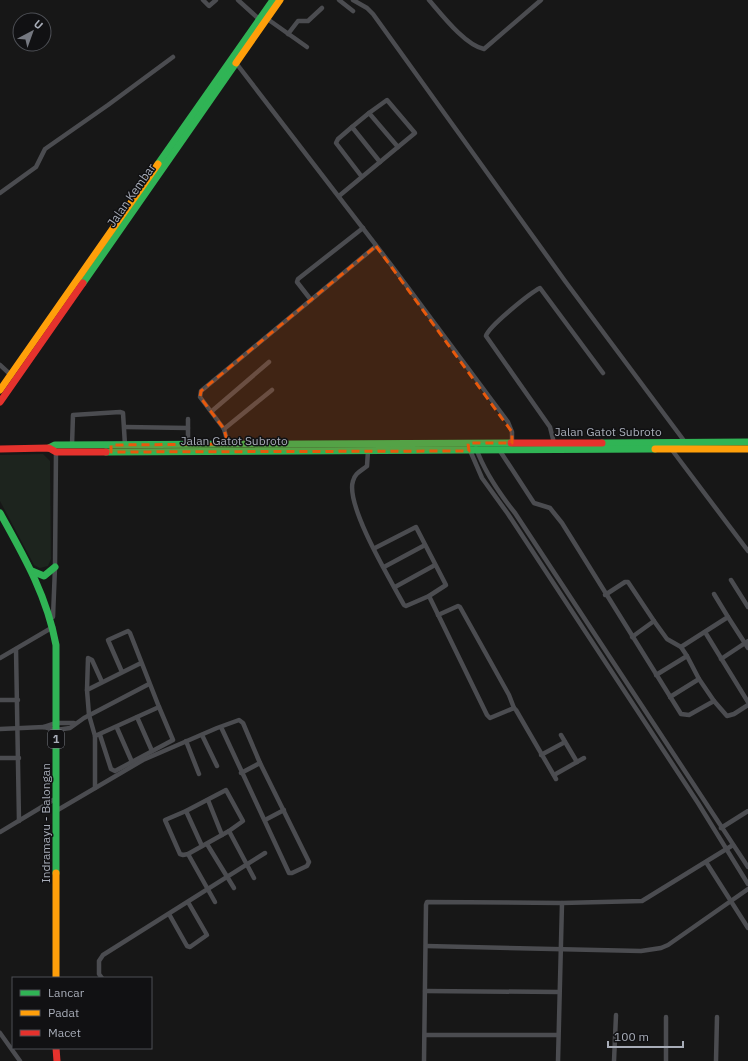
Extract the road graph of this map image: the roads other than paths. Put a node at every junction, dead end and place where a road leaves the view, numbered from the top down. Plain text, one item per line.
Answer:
1 (203, 0) edge
2 (216, 0) edge
3 (238, 0) edge
4 (273, 0) edge
5 (280, 0) edge
6 (338, 0) edge
7 (353, 0) edge
8 (429, 0) edge
9 (541, 0) edge
10 (322, 8) dead end
11 (353, 11) dead end
12 (265, 20) junction
13 (288, 34) junction
14 (307, 47) dead end
15 (173, 57) dead end
16 (239, 67) junction
17 (369, 113) junction
18 (352, 127) junction
19 (398, 147) junction
20 (380, 162) junction
21 (362, 177) junction
22 (0, 193) edge
23 (339, 196) junction
24 (362, 228) junction
25 (376, 246) junction
26 (311, 300) junction
27 (270, 362) dead end
28 (1, 366) edge
29 (603, 373) dead end
30 (11, 376) junction
31 (0, 390) edge
32 (272, 390) dead end
33 (0, 402) edge
34 (212, 411) junction
35 (188, 419) dead end
36 (125, 427) junction
37 (188, 428) junction
38 (224, 429) junction
39 (554, 442) junction
40 (683, 442) junction
41 (748, 442) edge
42 (471, 443) junction
43 (512, 443) junction
44 (125, 444) junction
45 (188, 444) junction
46 (228, 444) junction
47 (72, 445) junction
48 (111, 445) junction
49 (266, 447) junction
50 (277, 447) junction
51 (54, 448) junction
52 (0, 449) edge
53 (748, 449) edge
54 (673, 450) junction
55 (469, 451) junction
56 (477, 451) junction
57 (500, 451) junction
58 (111, 452) junction
59 (368, 452) junction
60 (0, 513) edge
61 (425, 545) junction
62 (375, 548) junction
63 (748, 551) edge
64 (435, 565) junction
65 (55, 567) junction
66 (384, 567) junction
67 (32, 571) junction
68 (731, 580) dead end
69 (395, 587) junction
70 (714, 594) dead end
71 (605, 595) junction
72 (429, 596) junction
73 (748, 607) edge
74 (438, 615) junction
75 (728, 617) junction
76 (654, 621) junction
77 (53, 626) junction
78 (706, 632) junction
79 (632, 637) junction
80 (747, 644) edge
81 (681, 647) junction
82 (16, 649) junction
83 (687, 656) junction
84 (0, 658) edge
85 (721, 660) junction
86 (141, 663) junction
87 (122, 672) junction
88 (656, 675) junction
89 (700, 679) junction
90 (102, 682) junction
91 (149, 684) junction
92 (87, 690) junction
93 (670, 697) junction
94 (0, 700) edge
95 (18, 700) junction
96 (714, 701) junction
97 (748, 702) edge
98 (748, 706) edge
99 (159, 707) junction
100 (514, 708) junction
101 (90, 715) junction
102 (138, 717) junction
103 (56, 726) junction
104 (221, 727) junction
105 (18, 728) junction
106 (117, 728) junction
107 (0, 729) edge
108 (202, 735) junction
109 (561, 735) dead end
110 (98, 736) junction
111 (186, 741) junction
112 (565, 742) junction
113 (152, 751) junction
114 (542, 755) junction
115 (0, 758) edge
116 (19, 758) junction
117 (584, 758) dead end
118 (132, 762) junction
119 (577, 762) junction
120 (260, 763) junction
121 (218, 766) dead end
122 (241, 773) junction
123 (199, 774) dead end
124 (95, 788) junction
125 (56, 798) junction
126 (208, 800) junction
127 (704, 800) junction
128 (698, 803) junction
129 (284, 810) junction
130 (56, 811) junction
131 (186, 811) junction
132 (748, 811) edge
133 (265, 820) junction
134 (19, 821) junction
135 (721, 828) junction
136 (229, 831) junction
137 (0, 832) edge
138 (222, 835) junction
139 (204, 845) junction
140 (733, 845) junction
141 (726, 848) junction
142 (265, 853) dead end
143 (188, 854) junction
144 (706, 862) junction
145 (246, 865) junction
146 (748, 868) edge
147 (227, 877) junction
148 (254, 878) dead end
149 (748, 884) edge
150 (234, 888) dead end
151 (208, 889) junction
152 (748, 889) edge
153 (731, 900) junction
154 (188, 902) junction
155 (215, 902) dead end
156 (562, 903) junction
157 (169, 914) junction
158 (748, 928) edge
159 (426, 946) junction
160 (561, 949) junction
161 (101, 976) edge
162 (56, 977) edge
163 (425, 991) junction
164 (559, 992) junction
165 (616, 1015) dead end
166 (666, 1017) dead end
167 (717, 1017) dead end
168 (0, 1032) edge
169 (425, 1035) junction
170 (558, 1036) junction
171 (56, 1049) edge
172 (20, 1061) edge
173 (57, 1061) edge
174 (424, 1061) edge
175 (558, 1061) edge
176 (614, 1061) edge
177 (666, 1061) edge
178 (716, 1061) edge

1 - 2 street
3 - 12 street
4 - 12 main road, Jalan Kembar
5 - 12 main road, Jalan Kembar
6 - 11 street
7 - 40 street
8 - 9 street
10 - 13 street
12 - 13 street
12 - 16 main road, Jalan Kembar
12 - 30 main road, Jalan Kembar
13 - 14 street
15 - 22 street
16 - 23 street
16 - 30 main road, Jalan Kembar
17 - 18 street
17 - 19 street
17 - 19 street
18 - 20 street
18 - 21 street
19 - 20 street
20 - 21 street
21 - 23 street
23 - 24 street
24 - 25 street
24 - 26 street
25 - 26 street
25 - 43 street
26 - 34 street
27 - 34 street
28 - 30 street
29 - 39 street
30 - 31 main road, Jalan Kembar
30 - 33 main road, Jalan Kembar
32 - 38 street
34 - 38 street
35 - 37 street
36 - 37 street
36 - 44 street
36 - 47 street
37 - 45 street
38 - 46 street
39 - 40 main road, Jalan Gatot Subroto
39 - 43 main road, Jalan Gatot Subroto
40 - 41 main road, Jalan Gatot Subroto
42 - 43 main road, Jalan Gatot Subroto
42 - 50 main road, Jalan Gatot Subroto
42 - 55 street
42 - 56 street
44 - 45 main road, Jalan Gatot Subroto
44 - 48 main road, Jalan Gatot Subroto
45 - 46 main road, Jalan Gatot Subroto
46 - 49 main road, Jalan Gatot Subroto
47 - 48 main road, Jalan Gatot Subroto
47 - 51 main road, Jalan Gatot Subroto
48 - 58 main road
49 - 50 main road, Jalan Gatot Subroto
49 - 58 main road, Jalan Gatot Subroto
50 - 59 main road, Jalan Gatot Subroto
51 - 52 main road, Jalan Gatot Subroto
51 - 58 main road, Jalan Gatot Subroto
51 - 65 street
53 - 54 main road, Jalan Gatot Subroto
54 - 57 main road, Jalan Gatot Subroto
54 - 63 street
55 - 56 main road, Jalan Gatot Subroto
55 - 59 main road, Jalan Gatot Subroto
55 - 128 street
56 - 57 main road, Jalan Gatot Subroto
56 - 127 street
57 - 71 street
59 - 62 street
60 - 67 main road, Indramayu - Balongan / 1
61 - 62 street
61 - 64 street
61 - 66 street
62 - 66 street
64 - 69 street
64 - 72 street
65 - 67 main road
65 - 77 street
66 - 69 street
67 - 77 main road, Indramayu - Balongan / 1
68 - 73 street
69 - 72 street
70 - 75 street
71 - 76 street
71 - 79 street
72 - 74 street
74 - 100 street
74 - 100 street
75 - 78 street
75 - 80 street
76 - 79 street
76 - 81 street
77 - 82 street
77 - 103 main road, Indramayu - Balongan / 1
78 - 81 street
78 - 85 street
79 - 88 street
80 - 85 street
81 - 83 street
82 - 84 street
82 - 95 street
83 - 88 street
83 - 89 street
85 - 97 street
86 - 87 street
86 - 87 street
86 - 91 street
87 - 90 street
88 - 93 street
89 - 93 street
89 - 96 street
90 - 92 street
90 - 92 street
91 - 99 street
91 - 101 street
92 - 101 street
93 - 96 street
94 - 95 street
95 - 105 street
96 - 98 street
99 - 102 street
99 - 113 street
100 - 114 street
101 - 103 street
101 - 110 street
102 - 106 street
102 - 113 street
103 - 105 street
103 - 125 main road, Indramayu - Balongan / 1
104 - 108 street
104 - 120 street
104 - 122 street
105 - 107 street
105 - 116 street
106 - 110 street
106 - 118 street
108 - 111 street
108 - 121 street
109 - 112 street
110 - 118 street
110 - 124 street
111 - 123 street
111 - 124 street
112 - 114 street
112 - 119 street
113 - 118 street
114 - 119 street
115 - 116 street
116 - 134 street
117 - 119 street
120 - 122 street
120 - 129 street
122 - 133 street
124 - 130 street
125 - 130 main road, Indramayu - Balongan / 1
125 - 134 street
126 - 131 street
126 - 136 street
126 - 138 street
127 - 128 street
127 - 135 street
128 - 141 street
129 - 133 street
129 - 133 street
130 - 162 main road, Indramayu - Balongan / 1
131 - 139 street
131 - 143 street
132 - 135 street
134 - 137 street
135 - 140 street
136 - 138 street
136 - 145 street
138 - 139 street
139 - 143 street
139 - 147 street
140 - 141 street
140 - 146 street
141 - 144 street
141 - 149 street
142 - 145 street
143 - 151 street
144 - 153 street
144 - 156 street
145 - 147 street
145 - 148 street
147 - 150 street
147 - 151 street
151 - 154 street
151 - 155 street
152 - 153 street
153 - 158 street
153 - 160 street
154 - 157 street
154 - 157 street
156 - 159 street
156 - 160 street
157 - 161 street
159 - 160 street
159 - 163 street
160 - 164 street
163 - 164 street
163 - 169 street
164 - 170 street
165 - 176 street
166 - 177 street
167 - 178 street
168 - 172 street
169 - 170 street
169 - 174 street
170 - 175 street
171 - 173 main road

